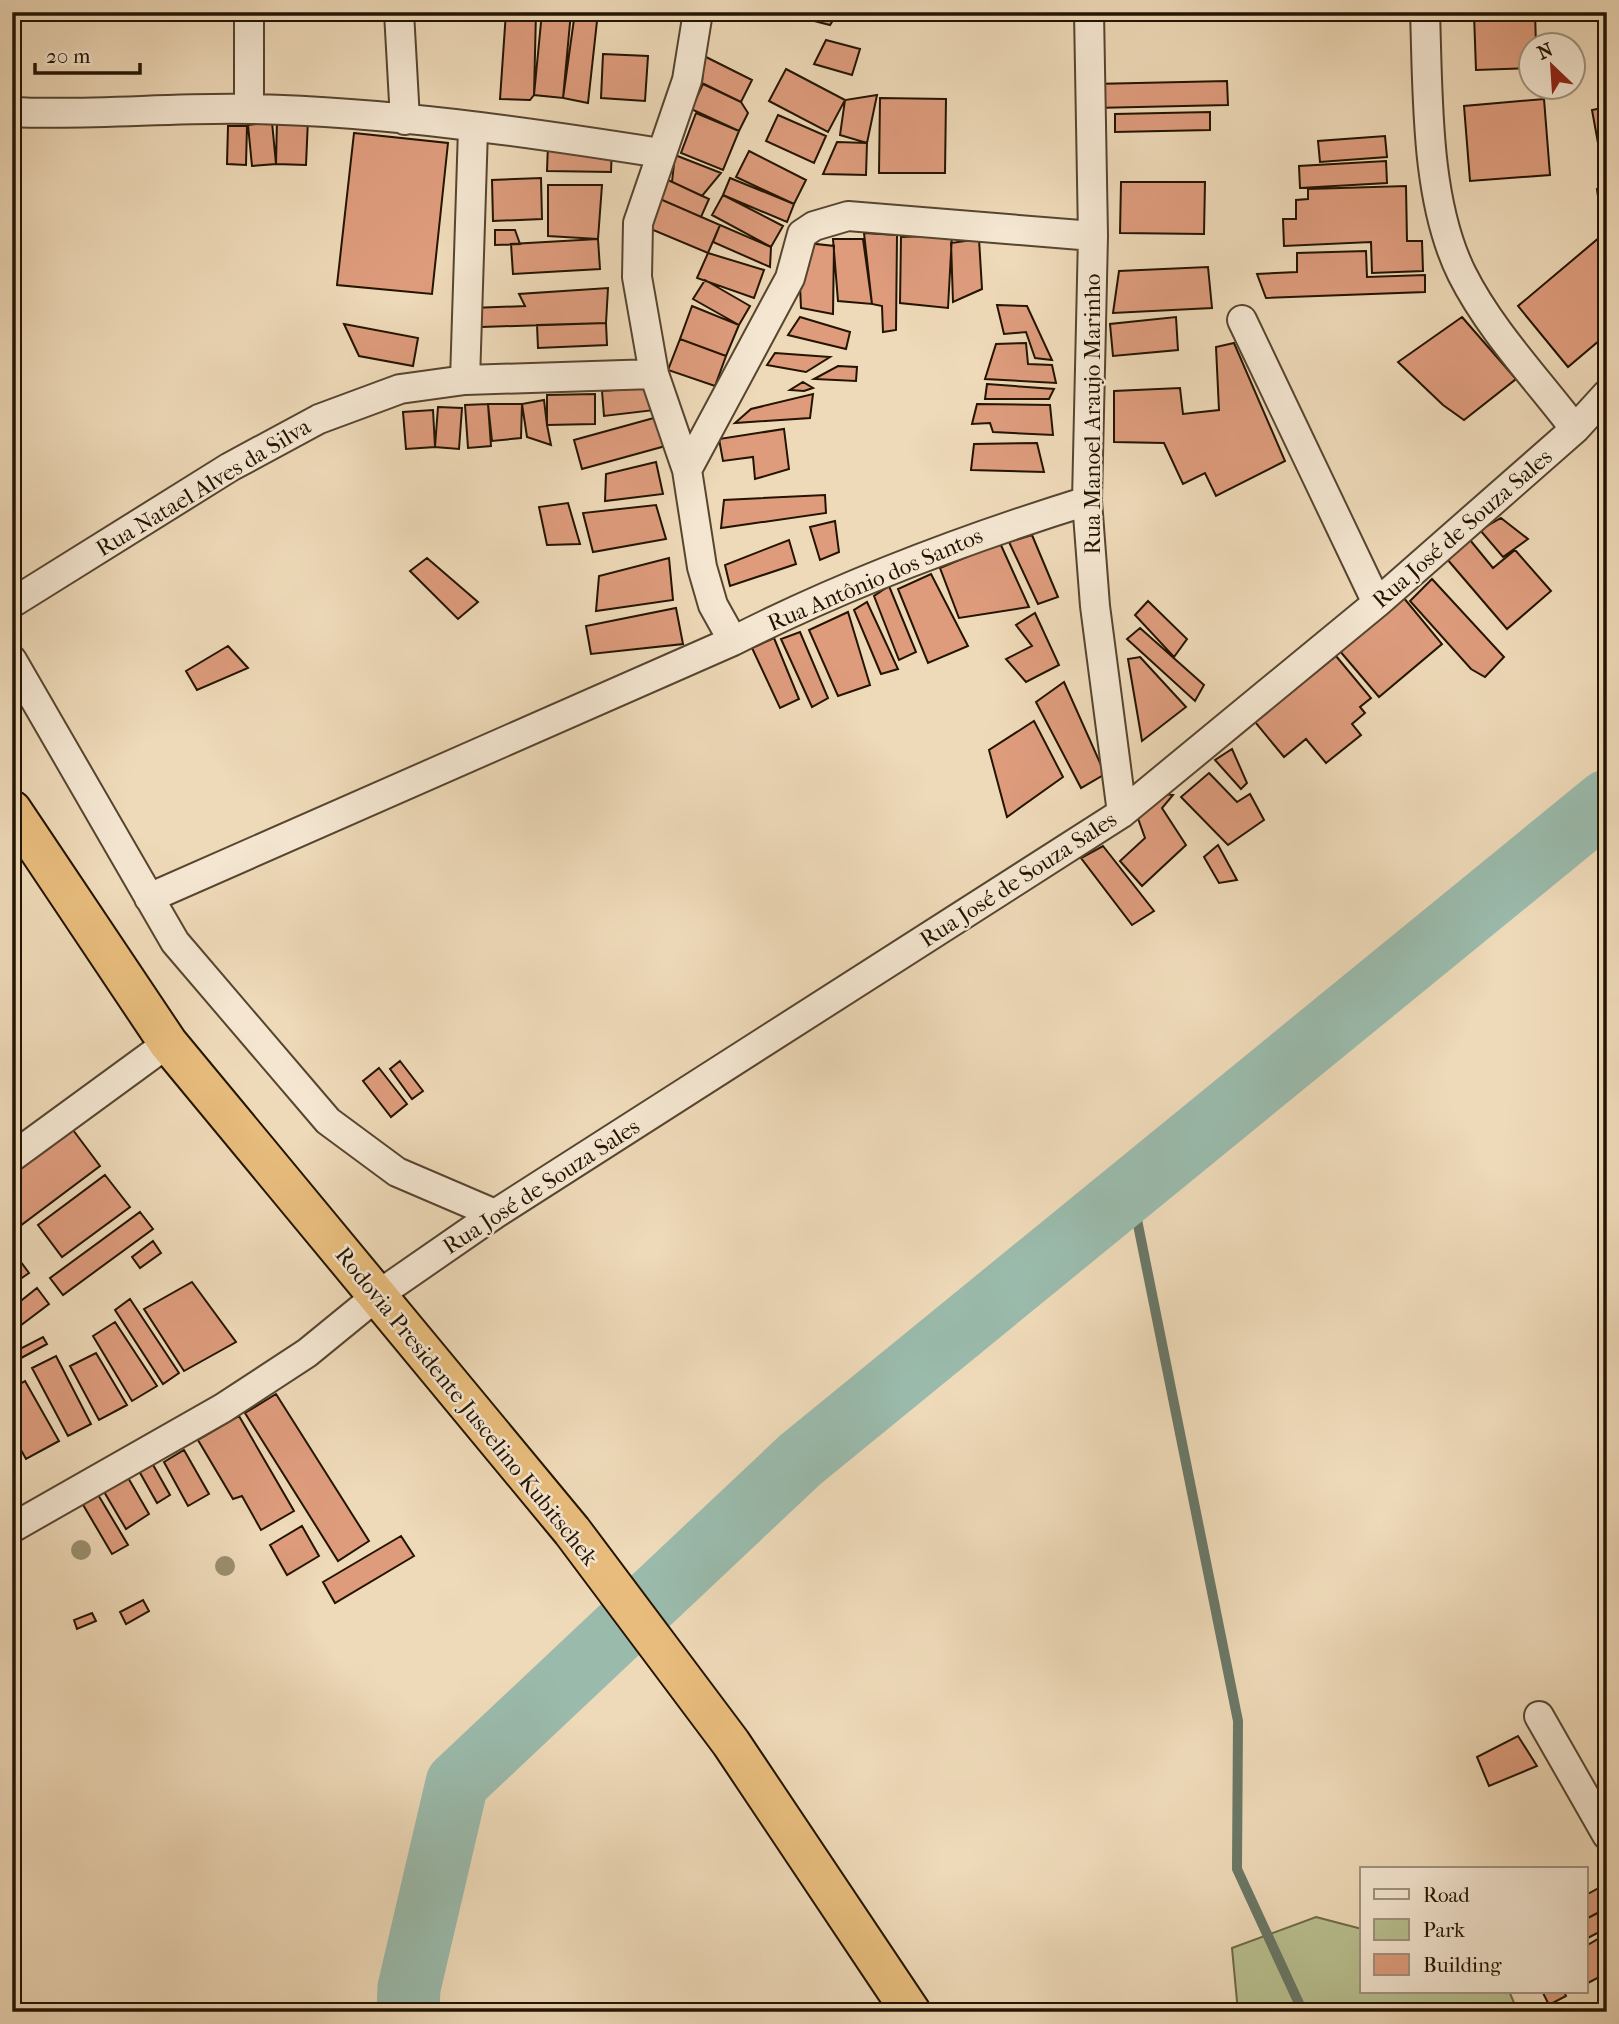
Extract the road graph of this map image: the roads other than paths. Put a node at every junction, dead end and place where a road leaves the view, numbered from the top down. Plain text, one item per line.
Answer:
1 (249, 12) edge
2 (399, 12) edge
3 (698, 12) edge
4 (1089, 12) edge
5 (1426, 12) edge
6 (249, 108) junction
7 (12, 112) edge
8 (405, 120) junction
9 (473, 129) junction
10 (660, 153) junction
11 (1093, 236) junction
12 (1242, 320) dead end
13 (654, 374) junction
14 (465, 380) junction
15 (1607, 394) edge
16 (1575, 429) junction
17 (687, 470) junction
18 (1087, 502) junction
19 (12, 603) edge
20 (1377, 603) junction
21 (733, 641) junction
22 (12, 660) edge
23 (1122, 813) junction
24 (16, 822) edge
25 (149, 898) junction
26 (168, 1043) junction
27 (12, 1157) edge
28 (495, 1214) junction
29 (377, 1295) junction
30 (12, 1528) edge
31 (1539, 1716) dead end
32 (1607, 1835) edge
33 (911, 2012) edge

1 - 6 street
2 - 8 street
3 - 10 street
4 - 11 street, Rua Manoel Araujo Marinho
5 - 16 street
6 - 7 street
6 - 8 street
8 - 9 street
9 - 10 street
9 - 14 street
10 - 13 street
11 - 17 street
11 - 18 street, Rua Manoel Araujo Marinho
12 - 20 street
13 - 14 street, Rua Natael Alves da Silva
13 - 17 street
14 - 19 street, Rua Natael Alves da Silva
15 - 16 street, Rua José de Souza Sales
16 - 20 street, Rua José de Souza Sales
17 - 21 street
18 - 21 street, Rua Antônio dos Santos
18 - 23 street, Rua Manoel Araujo Marinho
20 - 23 street, Rua José de Souza Sales
21 - 25 street, Rua Antônio dos Santos
22 - 25 street
23 - 28 street, Rua José de Souza Sales
24 - 26 highway, Rodovia Presidente Juscelino Kubitschek
25 - 28 street
26 - 27 street
26 - 29 highway, Rodovia Presidente Juscelino Kubitschek
28 - 29 street, Rua José de Souza Sales
29 - 30 street, Rua José de Souza Sales
29 - 33 highway, Rodovia Presidente Juscelino Kubitschek
31 - 32 street

